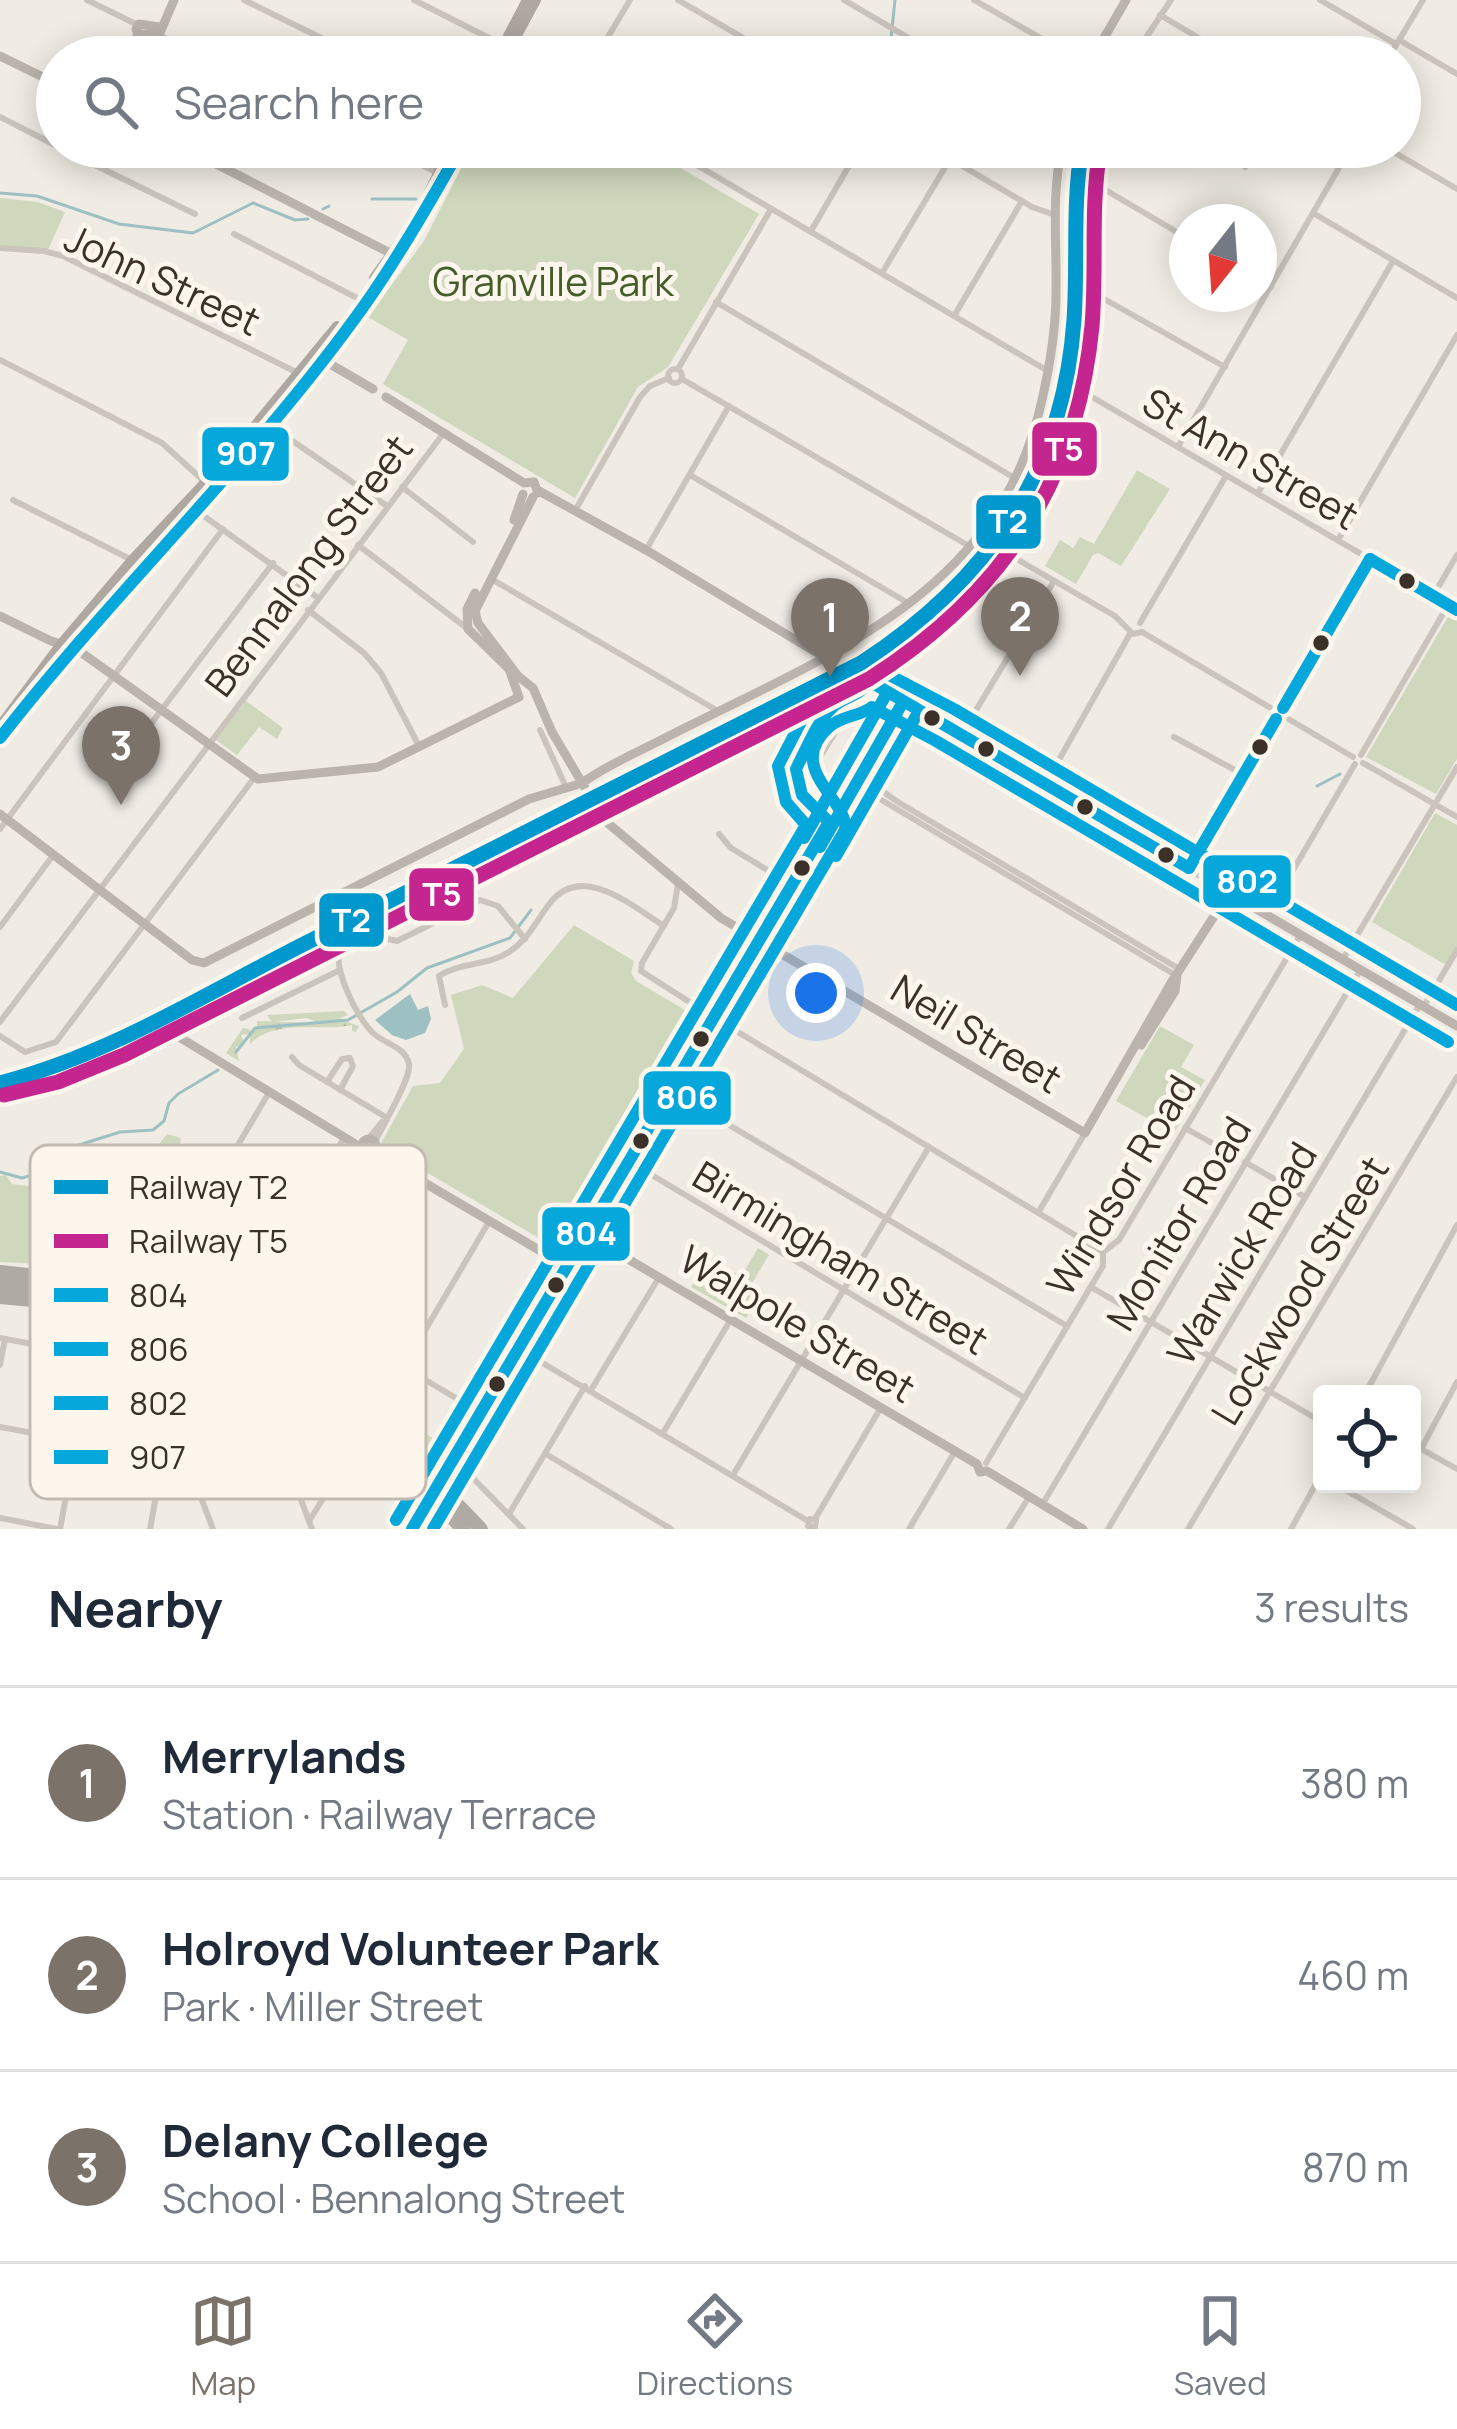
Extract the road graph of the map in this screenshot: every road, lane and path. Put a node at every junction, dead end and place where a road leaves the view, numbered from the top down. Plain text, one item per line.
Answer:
1 (173, 0) edge
2 (244, 0) edge
3 (415, 0) edge
4 (629, 0) edge
5 (679, 0) edge
6 (844, 0) edge
7 (974, 0) edge
8 (1126, 0) edge
9 (1171, 0) edge
10 (1320, 0) edge
11 (1423, 0) edge
12 (526, 1) edge
13 (93, 2) edge
14 (1160, 15) junction
15 (138, 29) junction
16 (159, 31) junction
17 (135, 36) edge
18 (167, 36) edge
19 (317, 36) edge
20 (475, 36) edge
21 (512, 36) edge
22 (608, 36) edge
23 (740, 36) edge
24 (904, 36) edge
25 (1037, 36) edge
26 (1105, 36) edge
27 (1146, 36) edge
28 (1196, 36) edge
29 (1387, 36) edge
30 (1402, 36) edge
31 (1421, 54) edge
32 (0, 56) edge
33 (36, 74) edge
34 (1457, 74) edge
35 (0, 117) edge
36 (36, 136) edge
37 (101, 168) edge
38 (224, 168) edge
39 (428, 168) edge
40 (440, 168) edge
41 (449, 168) edge
42 (702, 168) edge
43 (848, 168) edge
44 (945, 168) edge
45 (965, 168) edge
46 (1059, 168) edge
47 (1093, 168) edge
48 (1340, 168) edge
49 (1421, 168) edge
50 (438, 173) junction
51 (1090, 182) junction
52 (1457, 189) edge
53 (429, 201) junction
54 (1022, 201) junction
55 (771, 209) junction
56 (1313, 213) junction
57 (195, 214) dead end
58 (1052, 214) junction
59 (1169, 228) edge
60 (811, 231) junction
61 (234, 234) dead end
62 (0, 248) edge
63 (396, 256) junction
64 (1393, 261) junction
65 (882, 272) junction
66 (1277, 276) edge
67 (1090, 291) junction
68 (1457, 298) edge
69 (358, 299) junction
70 (716, 302) junction
71 (1257, 312) edge
72 (954, 316) junction
73 (1457, 335) edge
74 (317, 357) junction
75 (0, 360) edge
76 (1225, 367) junction
77 (678, 369) junction
78 (1048, 370) junction
79 (299, 373) junction
80 (669, 378) junction
81 (682, 379) junction
82 (373, 389) dead end
83 (1080, 390) junction
84 (386, 397) dead end
85 (729, 406) junction
86 (268, 424) junction
87 (445, 431) junction
88 (1178, 446) junction
89 (690, 475) junction
90 (1226, 475) junction
91 (1013, 477) junction
92 (205, 482) junction
93 (402, 487) junction
94 (530, 491) junction
95 (1258, 494) junction
96 (13, 500) dead end
97 (387, 506) junction
98 (193, 508) junction
99 (575, 509) junction
100 (224, 529) junction
101 (1338, 540) junction
102 (473, 542) dead end
103 (358, 544) junction
104 (970, 546) junction
105 (646, 550) junction
106 (1011, 554) junction
107 (1457, 555) edge
108 (1370, 559) junction
109 (132, 560) junction
110 (273, 563) junction
111 (490, 578) junction
112 (1054, 581) junction
113 (1433, 596) junction
114 (318, 598) junction
115 (911, 605) junction
116 (1448, 605) junction
117 (308, 610) junction
118 (442, 610) junction
119 (471, 610) junction
120 (1457, 610) edge
121 (0, 616) edge
122 (469, 629) junction
123 (1136, 629) junction
124 (65, 645) junction
125 (824, 657) junction
126 (114, 676) junction
127 (865, 686) junction
128 (525, 693) junction
129 (903, 702) junction
130 (160, 710) junction
131 (718, 711) junction
132 (1280, 714) junction
133 (890, 723) junction
134 (0, 726) edge
135 (546, 731) junction
136 (961, 734) junction
137 (1174, 737) dead end
138 (0, 738) edge
139 (206, 743) junction
140 (420, 748) junction
141 (128, 754) dead end
142 (1358, 760) junction
143 (1457, 767) edge
144 (1244, 775) junction
145 (254, 778) junction
146 (860, 782) junction
147 (576, 784) junction
148 (1046, 784) junction
149 (1434, 804) junction
150 (1457, 817) edge
151 (2, 820) edge
152 (831, 823) junction
153 (719, 834) dead end
154 (54, 854) junction
155 (1189, 868) junction
156 (678, 884) junction
157 (792, 885) junction
158 (99, 889) junction
159 (1229, 892) junction
160 (692, 896) junction
161 (674, 908) junction
162 (1267, 914) junction
163 (146, 923) junction
164 (664, 926) junction
165 (0, 927) edge
166 (1301, 934) junction
167 (522, 936) junction
168 (762, 941) junction
169 (1457, 950) edge
170 (1343, 959) junction
171 (1361, 969) junction
172 (338, 971) junction
173 (1179, 973) junction
174 (445, 1005) dead end
175 (1422, 1005) junction
176 (242, 1018) dead end
177 (715, 1019) junction
178 (0, 1022) edge
179 (1457, 1026) edge
180 (0, 1036) edge
181 (292, 1057) dead end
182 (1457, 1078) edge
183 (327, 1082) junction
184 (271, 1090) junction
185 (340, 1090) junction
186 (672, 1091) junction
187 (0, 1096) edge
188 (384, 1120) junction
189 (1185, 1128) junction
190 (1085, 1133) junction
191 (366, 1144) joint
192 (239, 1145) edge
193 (929, 1147) junction
194 (1228, 1152) dead end
195 (630, 1162) junction
196 (1245, 1162) junction
197 (426, 1182) edge
198 (1305, 1198) junction
199 (1038, 1213) junction
200 (887, 1218) junction
201 (490, 1220) junction
202 (1457, 1226) edge
203 (587, 1234) junction
204 (1103, 1252) junction
205 (568, 1267) junction
206 (0, 1272) edge
207 (30, 1276) edge
208 (660, 1276) junction
209 (0, 1285) edge
210 (1091, 1287) junction
211 (30, 1288) edge
212 (845, 1290) junction
213 (30, 1301) edge
214 (0, 1302) edge
215 (731, 1319) junction
216 (1150, 1322) junction
217 (1067, 1326) junction
218 (426, 1329) edge
219 (2, 1338) edge
220 (519, 1349) junction
221 (1210, 1356) junction
222 (802, 1361) junction
223 (0, 1365) edge
224 (426, 1379) edge
225 (1457, 1382) edge
226 (1370, 1385) edge
227 (588, 1388) junction
228 (1270, 1392) junction
229 (1024, 1398) junction
230 (880, 1408) junction
231 (481, 1413) junction
232 (1313, 1417) edge
233 (0, 1427) edge
234 (30, 1433) edge
235 (662, 1433) junction
236 (1421, 1449) joint
237 (954, 1453) junction
238 (545, 1454) junction
239 (454, 1459) junction
240 (984, 1466) junction
241 (1457, 1469) edge
242 (426, 1473) edge
243 (734, 1475) junction
244 (1313, 1491) edge
245 (426, 1493) edge
246 (1351, 1493) edge
247 (1029, 1497) junction
248 (64, 1499) edge
249 (155, 1499) edge
250 (202, 1499) edge
251 (1042, 1504) junction
252 (508, 1514) junction
253 (0, 1518) edge
254 (813, 1525) edge
255 (414, 1528) edge
256 (58, 1529) edge
257 (150, 1529) edge
258 (213, 1529) edge
259 (463, 1529) edge
260 (481, 1529) edge
261 (523, 1529) edge
262 (670, 1529) edge
263 (909, 1529) edge
264 (1010, 1529) edge
265 (1083, 1529) edge
266 (1108, 1529) edge
267 (1188, 1529) edge
268 (1291, 1529) edge
269 (1413, 1529) edge

1 - 16 main road
2 - 19 street
3 - 20 street
4 - 22 street
5 - 23 street
6 - 24 street
7 - 25 street
8 - 26 main road
9 - 14 street
10 - 29 street
11 - 30 street
12 - 21 main road
13 - 15 street
14 - 27 street
14 - 28 street
15 - 16 main road
15 - 17 main road
16 - 18 street
31 - 34 street
32 - 33 main road
35 - 36 street
37 - 57 street
38 - 63 main road
39 - 50 street
40 - 50 main road
41 - 53 main road
42 - 55 street
43 - 60 street
44 - 65 street
45 - 54 street
46 - 58 main road
47 - 51 street
48 - 56 street
49 - 52 street
50 - 53 main road
51 - 59 street
51 - 67 street
53 - 63 main road
54 - 58 street
54 - 72 street
55 - 60 street
55 - 70 street
56 - 64 street
56 - 66 street
58 - 78 main road
60 - 65 street
61 - 69 street
62 - 79 street, John Street
63 - 69 main road
63 - 74 main road
64 - 68 street
64 - 95 street
65 - 72 street
67 - 76 street
67 - 83 street
69 - 74 main road
70 - 77 street
70 - 91 street
71 - 76 street
72 - 78 street
73 - 101 street
74 - 79 main road
74 - 82 main road
74 - 86 main road
75 - 92 street
76 - 88 street
77 - 80 street
77 - 81 street
78 - 91 main road
79 - 92 main road
80 - 81 street
80 - 99 street
81 - 85 street
83 - 88 street, St Ann Street
83 - 106 street
84 - 87 main road
85 - 89 street
85 - 104 street
86 - 97 street
86 - 98 main road
87 - 93 street, Bennalong Street
87 - 94 main road
88 - 90 street, St Ann Street
89 - 105 street
89 - 115 street
90 - 95 street, St Ann Street
90 - 123 street
91 - 104 main road
92 - 109 main road
93 - 97 street, Bennalong Street
93 - 102 street
94 - 99 main road
94 - 111 main road
94 - 119 main road
95 - 101 street, St Ann Street
96 - 109 street
97 - 103 street, Bennalong Street
98 - 100 street
98 - 124 main road
99 - 105 main road
100 - 110 street
100 - 126 street
101 - 108 street, St Ann Street
103 - 114 street, Bennalong Street
103 - 118 street
104 - 115 main road
105 - 125 main road
106 - 112 street
106 - 127 street
107 - 113 street
108 - 113 street, St Ann Street
108 - 132 street
109 - 124 main road
110 - 114 street
110 - 130 street
111 - 119 main road
111 - 131 street
112 - 123 street
112 - 136 street
113 - 116 street, St Ann Street
114 - 117 street, Bennalong Street
115 - 125 main road
116 - 120 street, St Ann Street
116 - 142 street
117 - 139 street, Bennalong Street
117 - 140 street
118 - 119 street
118 - 122 street
119 - 122 main road
119 - 128 main road
121 - 124 main road
122 - 128 main road
123 - 132 street
123 - 148 street
124 - 126 main road
124 - 134 main road
124 - 138 main road
125 - 131 main road
126 - 130 main road
126 - 151 street
127 - 129 street
127 - 152 street
128 - 135 main road, Neil Street
128 - 140 main road
129 - 133 street
129 - 136 street
130 - 139 main road
130 - 141 street
131 - 147 main road
132 - 142 street
132 - 144 street
133 - 146 street
133 - 152 street
135 - 147 street
135 - 156 main road, Neil Street, bridge
136 - 148 street
137 - 144 street
139 - 145 main road
139 - 158 street, Bennalong Street
140 - 145 main road
142 - 149 street
142 - 162 street
143 - 149 street
144 - 155 street
145 - 163 street
146 - 152 street
146 - 173 street
147 - 163 main road
148 - 155 street
149 - 150 street
149 - 170 street
151 - 154 main road
152 - 157 street
152 - 168 street
153 - 157 street
154 - 158 main road
154 - 165 street
155 - 159 street
156 - 160 main road, Neil Street
156 - 161 street
157 - 168 street
158 - 163 main road
158 - 178 street, Bennalong Street
159 - 162 main road
159 - 173 main road
160 - 161 street
160 - 168 main road, Neil Street
161 - 164 street
162 - 166 main road
163 - 180 street
164 - 167 street
164 - 177 street
166 - 170 main road
166 - 189 street, Windsor Road
167 - 172 street
167 - 174 street
168 - 177 main road
168 - 190 main road, Neil Street
169 - 175 street, Warwick Road
170 - 171 main road
171 - 175 main road
171 - 196 street, Monitor Road
172 - 176 street
172 - 188 street
173 - 190 main road
175 - 179 main road
175 - 198 street, Warwick Road
177 - 186 main road
177 - 193 street
181 - 183 street
182 - 228 street, Lockwood Street
183 - 185 street
183 - 185 street
184 - 187 main road
184 - 191 main road
184 - 192 street
185 - 188 street
186 - 195 main road
186 - 200 street
188 - 191 street
189 - 194 street
189 - 204 street, Windsor Road
190 - 199 street
193 - 199 street
193 - 200 street
195 - 203 main road
195 - 212 street, Birmingham Street
196 - 198 street
196 - 216 street, Monitor Road
197 - 201 main road
198 - 221 street, Warwick Road
199 - 204 street
200 - 212 street
200 - 217 street
201 - 205 main road
201 - 218 street
202 - 226 street
203 - 205 main road
203 - 208 main road, Walpole Street
204 - 210 street, Windsor Road
205 - 220 main road
206 - 207 highway
208 - 215 main road, Walpole Street
208 - 227 street
209 - 211 highway
210 - 216 street
210 - 217 street, Windsor Road
212 - 222 street
212 - 229 street, Birmingham Street
213 - 214 highway
215 - 222 main road, Walpole Street
215 - 235 street
216 - 221 street
216 - 251 street, Monitor Road
217 - 229 street, Windsor Road
219 - 223 street
220 - 227 street
220 - 231 main road
221 - 228 street
221 - 266 street, Warwick Road
222 - 230 main road, Walpole Street
222 - 243 street
224 - 231 street
225 - 236 street
227 - 235 street
227 - 238 street
228 - 232 street
228 - 267 street, Lockwood Street
229 - 240 street, Windsor Road
230 - 237 main road, Walpole Street
230 - 254 street
231 - 239 main road
233 - 234 street
235 - 243 street
236 - 241 street
237 - 240 main road, Walpole Street
237 - 263 street
238 - 252 street
238 - 262 street
239 - 252 street
239 - 255 main road, bridge
240 - 247 main road, Walpole Street
242 - 260 highway
243 - 254 street
244 - 268 street
245 - 259 highway
246 - 269 street
247 - 251 main road, Walpole Street
247 - 264 street
248 - 256 street
249 - 257 street
250 - 258 street
251 - 265 main road, Walpole Street
252 - 261 street
253 - 256 street

